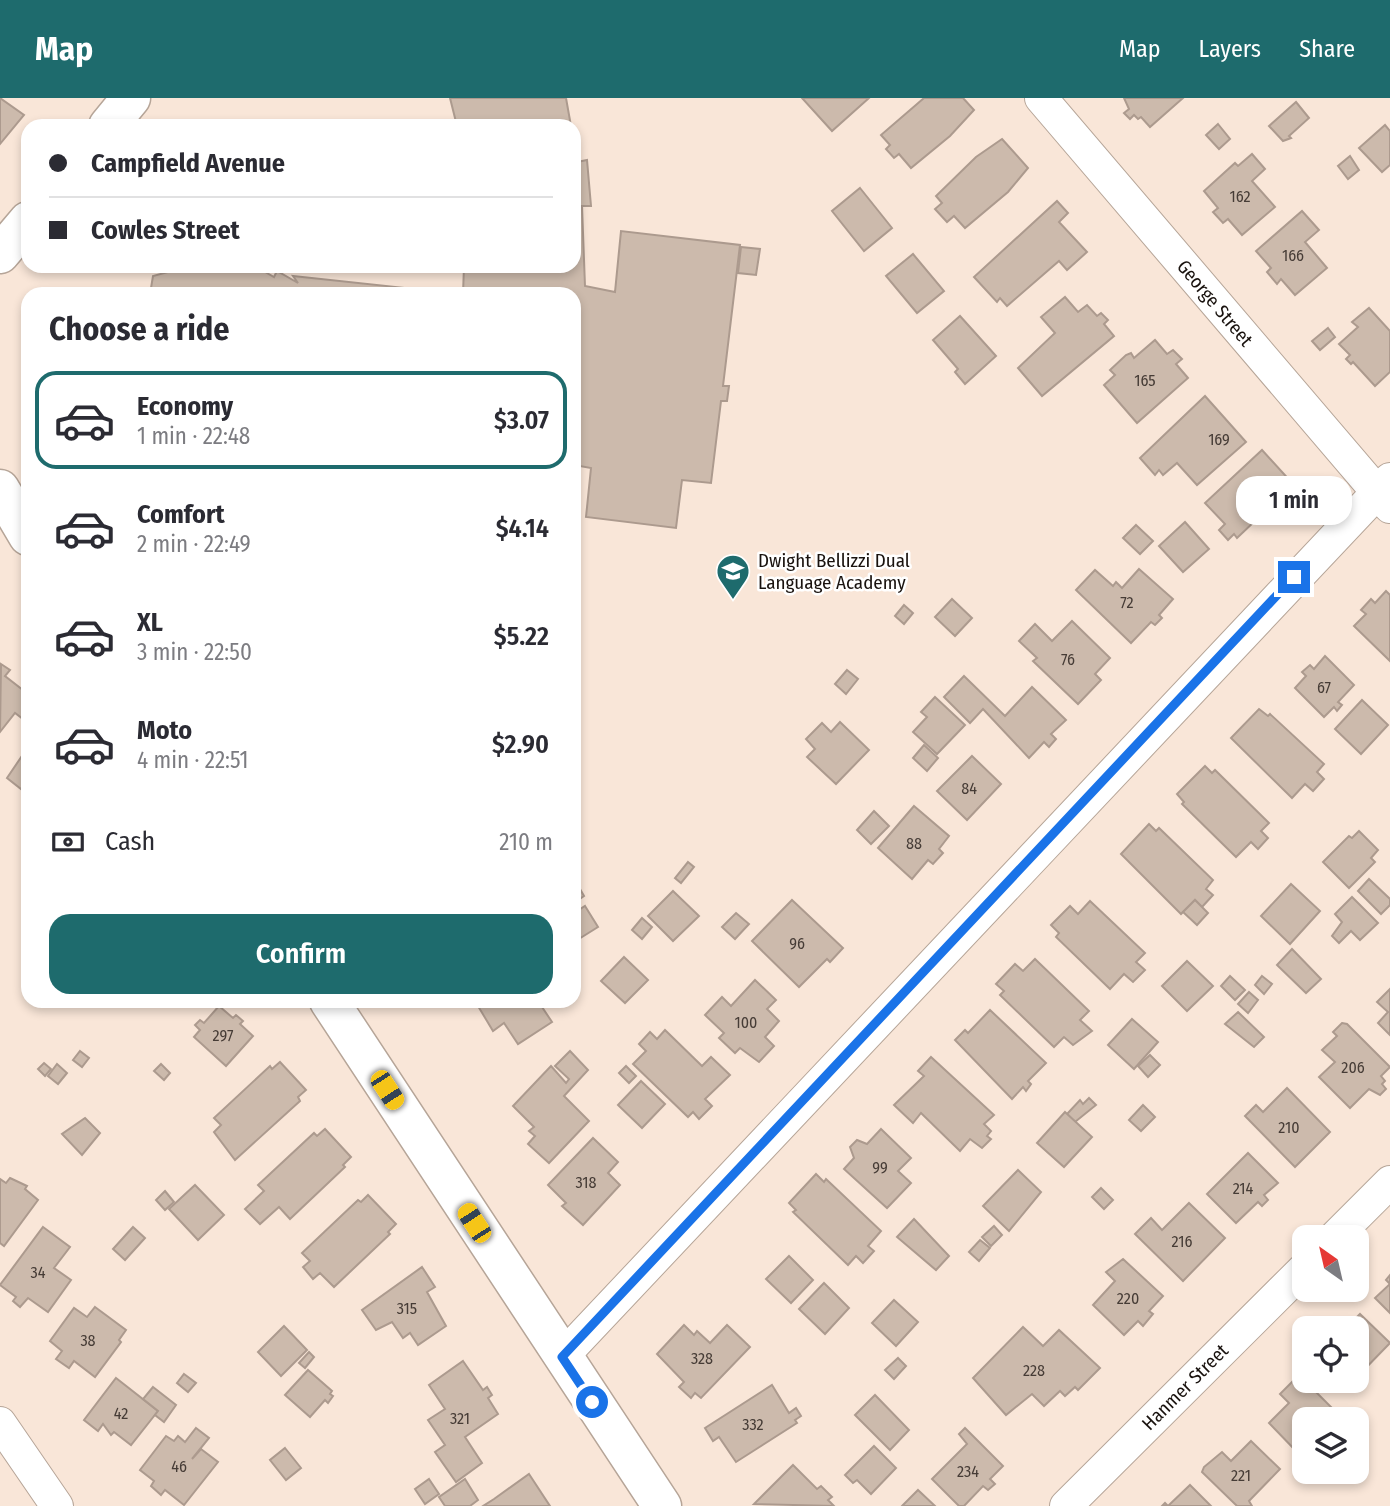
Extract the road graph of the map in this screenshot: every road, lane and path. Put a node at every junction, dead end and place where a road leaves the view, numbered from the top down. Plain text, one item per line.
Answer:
1 (131, 98) edge
2 (1041, 98) edge
3 (114, 119) edge
4 (21, 229) edge
5 (0, 254) edge
6 (0, 489) edge
7 (1385, 493) edge
8 (21, 524) edge
9 (334, 1008) edge
10 (1390, 1182) edge
11 (1347, 1225) edge
12 (1292, 1281) edge
13 (562, 1357) junction
14 (0, 1423) edge
15 (57, 1506) edge
16 (662, 1506) edge
17 (1066, 1506) edge

1 - 3 street
2 - 7 street, George Street
4 - 5 street
6 - 8 street
7 - 13 street
9 - 13 street
10 - 11 street
12 - 17 street, Hanmer Street
13 - 16 street
14 - 15 street

